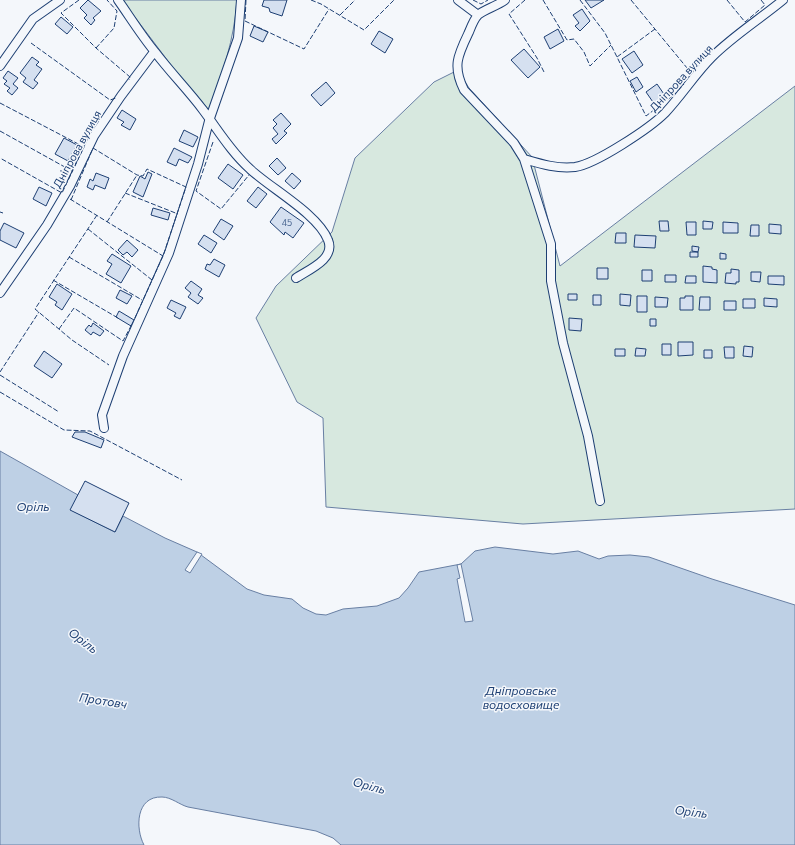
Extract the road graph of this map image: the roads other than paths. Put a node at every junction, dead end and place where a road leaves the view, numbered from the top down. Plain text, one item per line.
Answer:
1 (118, 0) edge
2 (241, 0) edge
3 (458, 0) edge
4 (505, 0) edge
5 (783, 0) edge
6 (56, 1) edge
7 (478, 15) junction
8 (154, 52) junction
9 (0, 66) edge
10 (209, 121) junction
11 (524, 159) junction
12 (296, 278) dead end
13 (0, 293) edge
14 (104, 428) dead end
15 (600, 501) dead end

1 - 8 street
2 - 10 street
3 - 7 street
4 - 7 street
5 - 11 street, Дніпрова вулиця
6 - 9 street
7 - 11 street
8 - 10 street
8 - 13 street, Дніпрова вулиця
10 - 12 street
10 - 14 street
11 - 15 street

